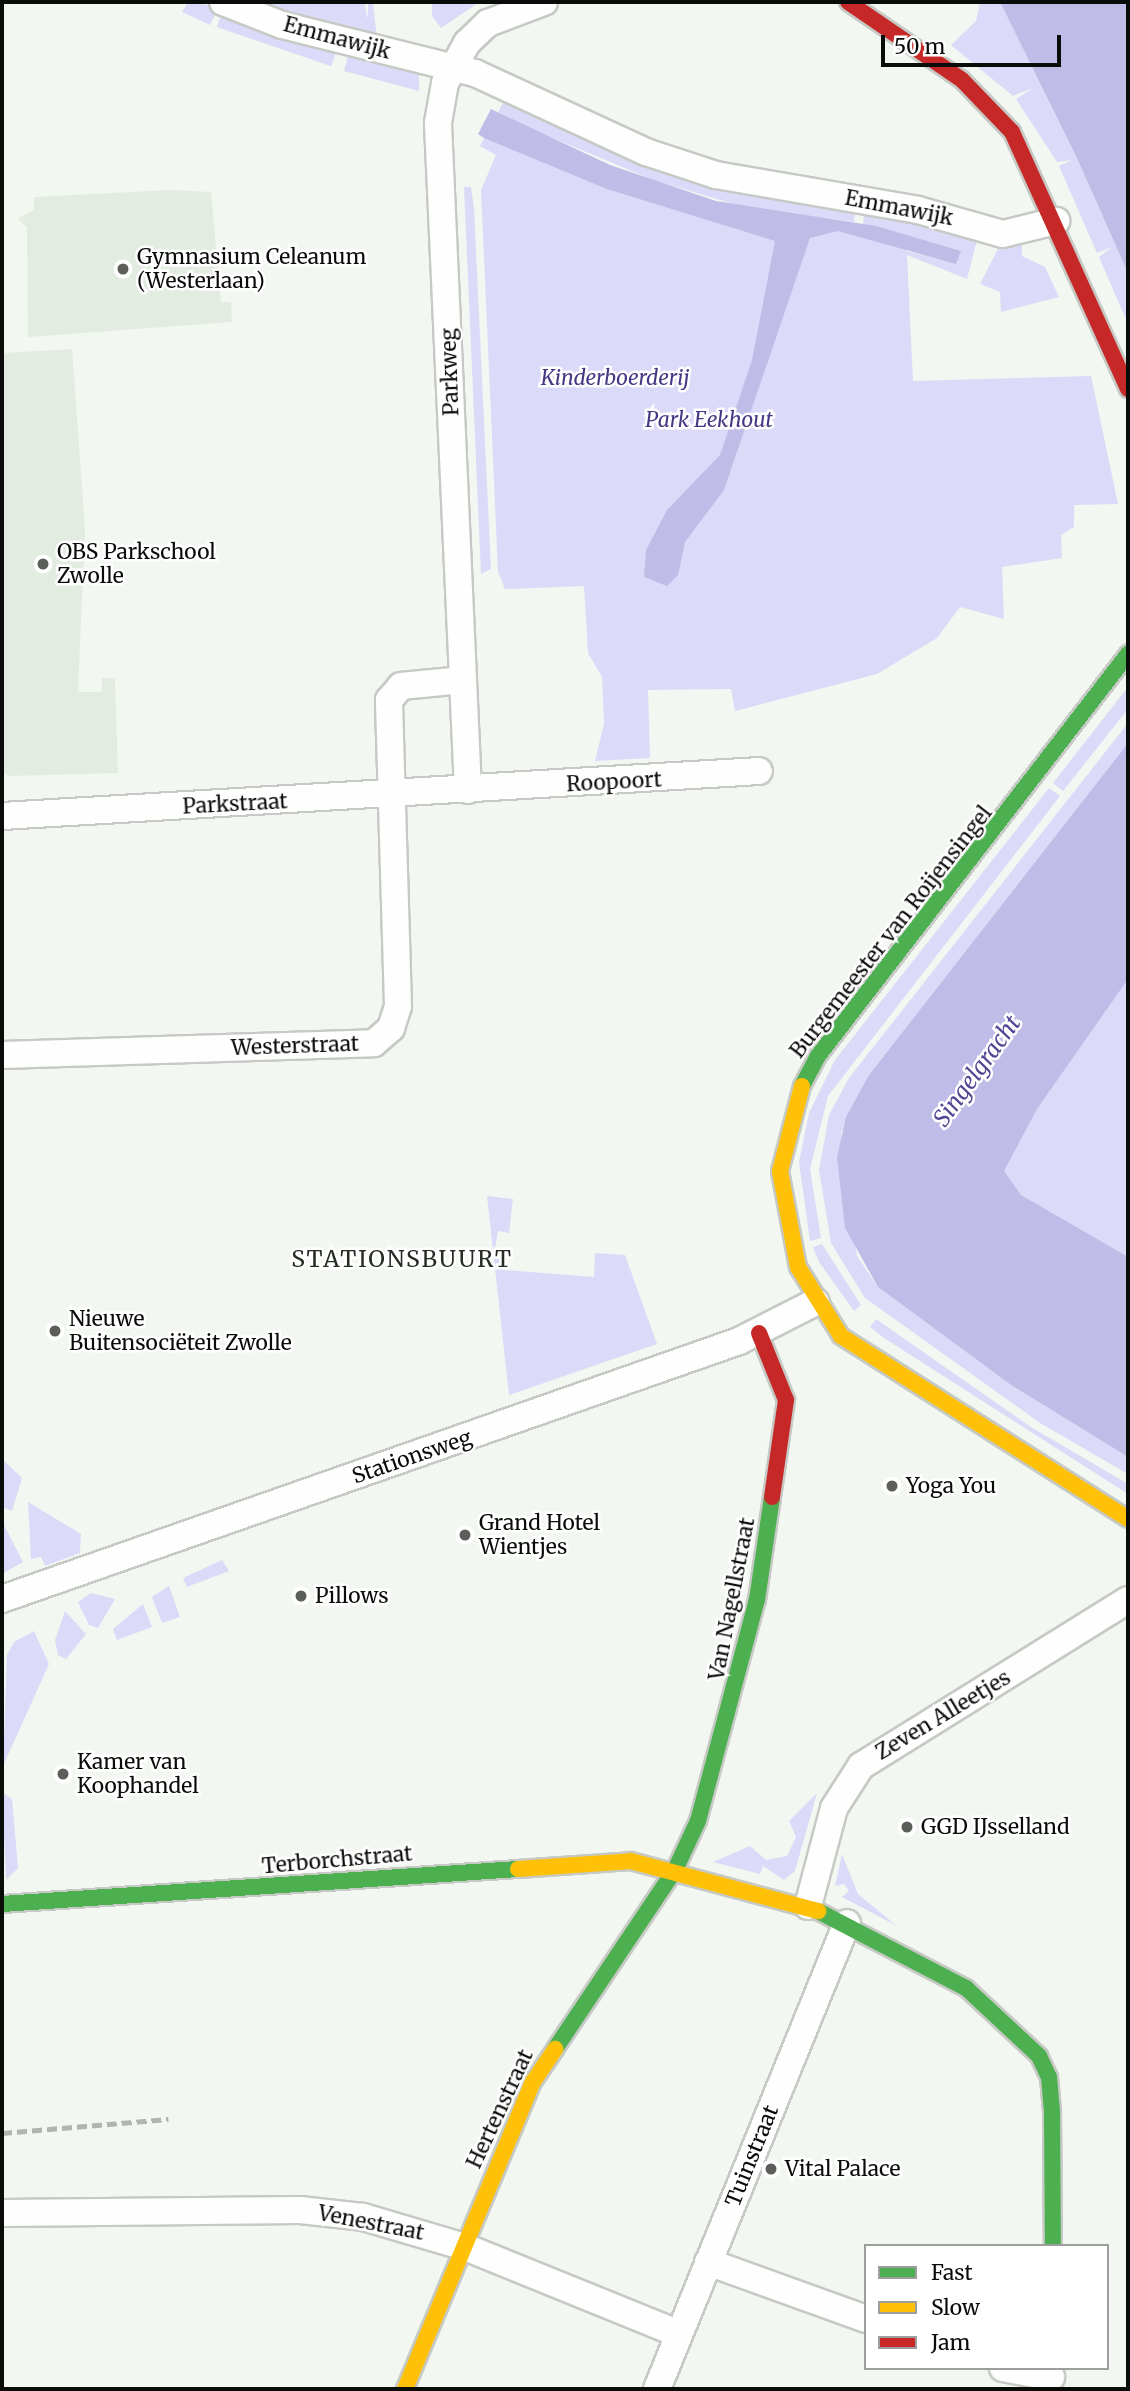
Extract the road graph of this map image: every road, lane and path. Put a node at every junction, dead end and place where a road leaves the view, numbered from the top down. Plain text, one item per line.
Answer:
1 (223, 2) edge
2 (544, 2) edge
3 (848, 2) edge
4 (453, 67) junction
5 (1056, 221) junction
6 (1128, 389) edge
7 (1128, 654) edge
8 (463, 680) junction
9 (759, 771) dead end
10 (468, 790) junction
11 (394, 795) junction
12 (2, 817) edge
13 (2, 1055) edge
14 (816, 1302) junction
15 (759, 1333) junction
16 (1128, 1519) edge
17 (2, 1599) edge
18 (1128, 1600) edge
19 (675, 1870) junction
20 (2, 1905) edge
21 (808, 1906) junction
22 (847, 1923) junction
23 (2, 2213) edge
24 (1053, 2244) edge
25 (465, 2247) junction
26 (708, 2262) junction
27 (864, 2318) edge
28 (680, 2334) junction
29 (1013, 2370) edge
30 (1052, 2378) edge
31 (405, 2389) edge
32 (657, 2389) edge

1 - 4 street, Emmawijk
2 - 4 street
3 - 5 street
4 - 5 street, Emmawijk
4 - 8 street, Parkweg
5 - 6 street
7 - 14 street, Burgemeester van Roijensingel
8 - 10 street, Parkweg
8 - 11 street
9 - 10 street, Roopoort
10 - 11 street, Parkstraat
11 - 12 street, Parkstraat
11 - 13 street, Westerstraat
14 - 15 street, Stationsweg
14 - 16 street, Burgemeester van Roijensingel
15 - 17 street, Stationsweg
15 - 19 street, Van Nagellstraat
18 - 21 street, Zeven Alleetjes
19 - 20 street, Terborchstraat
19 - 21 street
19 - 25 street, Hertenstraat
21 - 22 street
22 - 24 street
22 - 26 street, Tuinstraat
23 - 25 street, Venestraat
25 - 28 street, Venestraat
25 - 31 street, Hertenstraat
26 - 27 street
26 - 28 street, Tuinstraat
28 - 32 street, Tuinstraat
29 - 30 street

